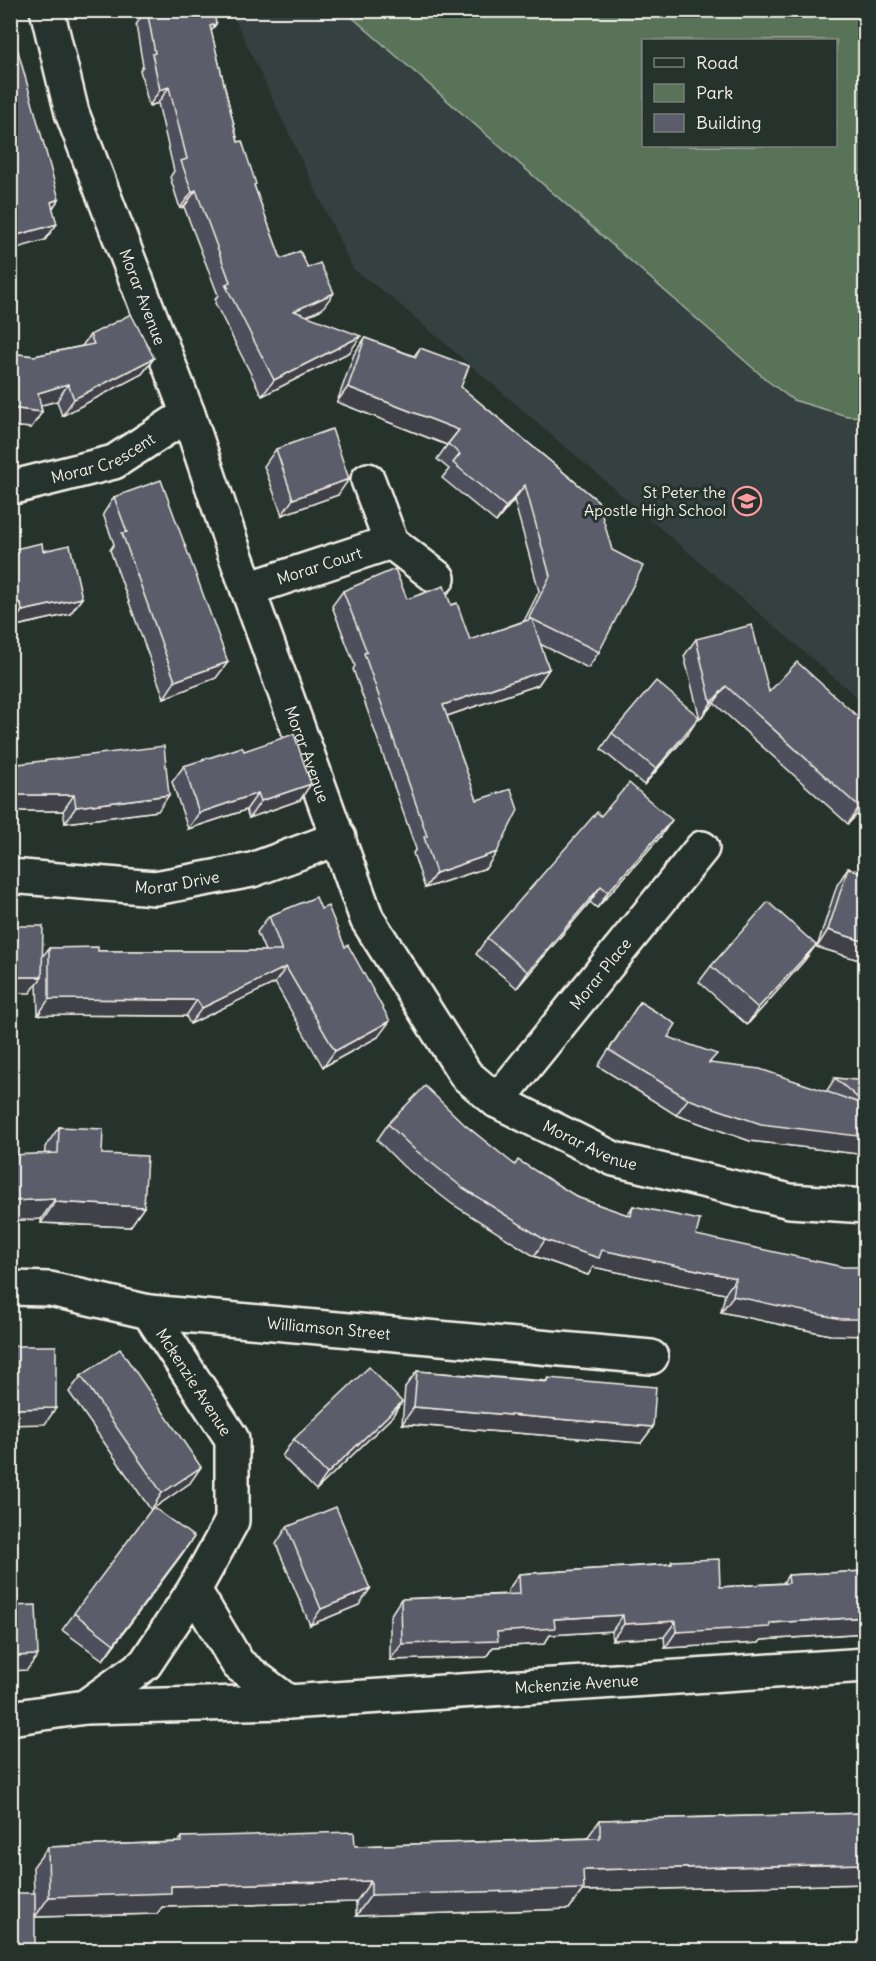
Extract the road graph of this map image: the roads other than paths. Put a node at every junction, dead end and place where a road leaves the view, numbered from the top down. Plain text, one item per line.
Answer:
1 (47, 10) edge
2 (188, 414) junction
3 (368, 480) dead end
4 (10, 485) edge
5 (391, 542) junction
6 (438, 578) dead end
7 (248, 589) junction
8 (339, 838) junction
9 (702, 848) dead end
10 (10, 876) edge
11 (497, 1101) junction
12 (866, 1206) edge
13 (10, 1288) edge
14 (149, 1312) junction
15 (651, 1356) dead end
16 (194, 1590) junction
17 (866, 1665) edge
18 (288, 1702) junction
19 (85, 1707) junction
20 (10, 1718) edge

1 - 2 street, Morar Avenue
2 - 4 street, Morar Crescent
2 - 7 street, Morar Avenue
3 - 5 street
5 - 6 street
5 - 7 street, Morar Court
7 - 8 street, Morar Avenue
8 - 10 street, Morar Drive
8 - 11 street, Morar Avenue
9 - 11 street, Morar Place
11 - 12 street, Morar Avenue
13 - 14 street, Williamson Street
14 - 15 street, Williamson Street
14 - 16 street, Mckenzie Avenue
16 - 18 street
16 - 19 street, Mckenzie Avenue
17 - 18 street, Mckenzie Avenue
18 - 19 street, Mckenzie Avenue
19 - 20 street, Mckenzie Avenue

